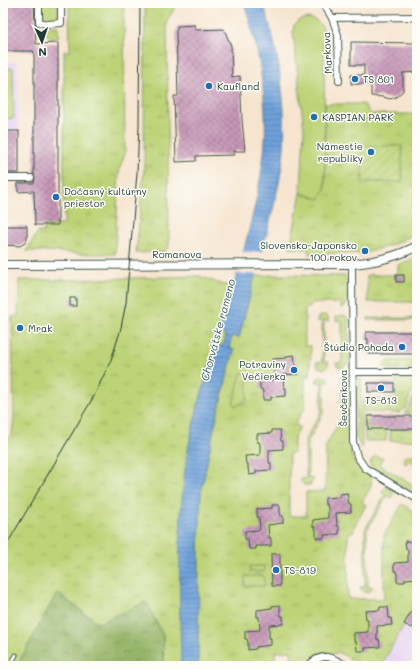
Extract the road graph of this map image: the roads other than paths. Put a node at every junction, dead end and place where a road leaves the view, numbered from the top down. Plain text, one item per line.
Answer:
1 (39, 3) edge
2 (61, 3) edge
3 (323, 3) edge
4 (417, 17) edge
5 (332, 18) junction
6 (339, 81) dead end
7 (3, 178) edge
8 (31, 178) dead end
9 (417, 246) edge
10 (352, 264) junction
11 (3, 265) edge
12 (353, 372) junction
13 (417, 372) edge
14 (417, 499) edge
15 (16, 655) dead end
16 (10, 666) edge
17 (308, 666) edge
18 (347, 666) edge

1 - 2 street
3 - 5 street, Markova
4 - 5 street
5 - 6 street, Markova
7 - 8 street
9 - 10 street, Romanova
10 - 11 street, Romanova
10 - 12 street, Ševčenkova
12 - 13 street
12 - 14 street, Ševčenkova
15 - 16 lane
17 - 18 street

